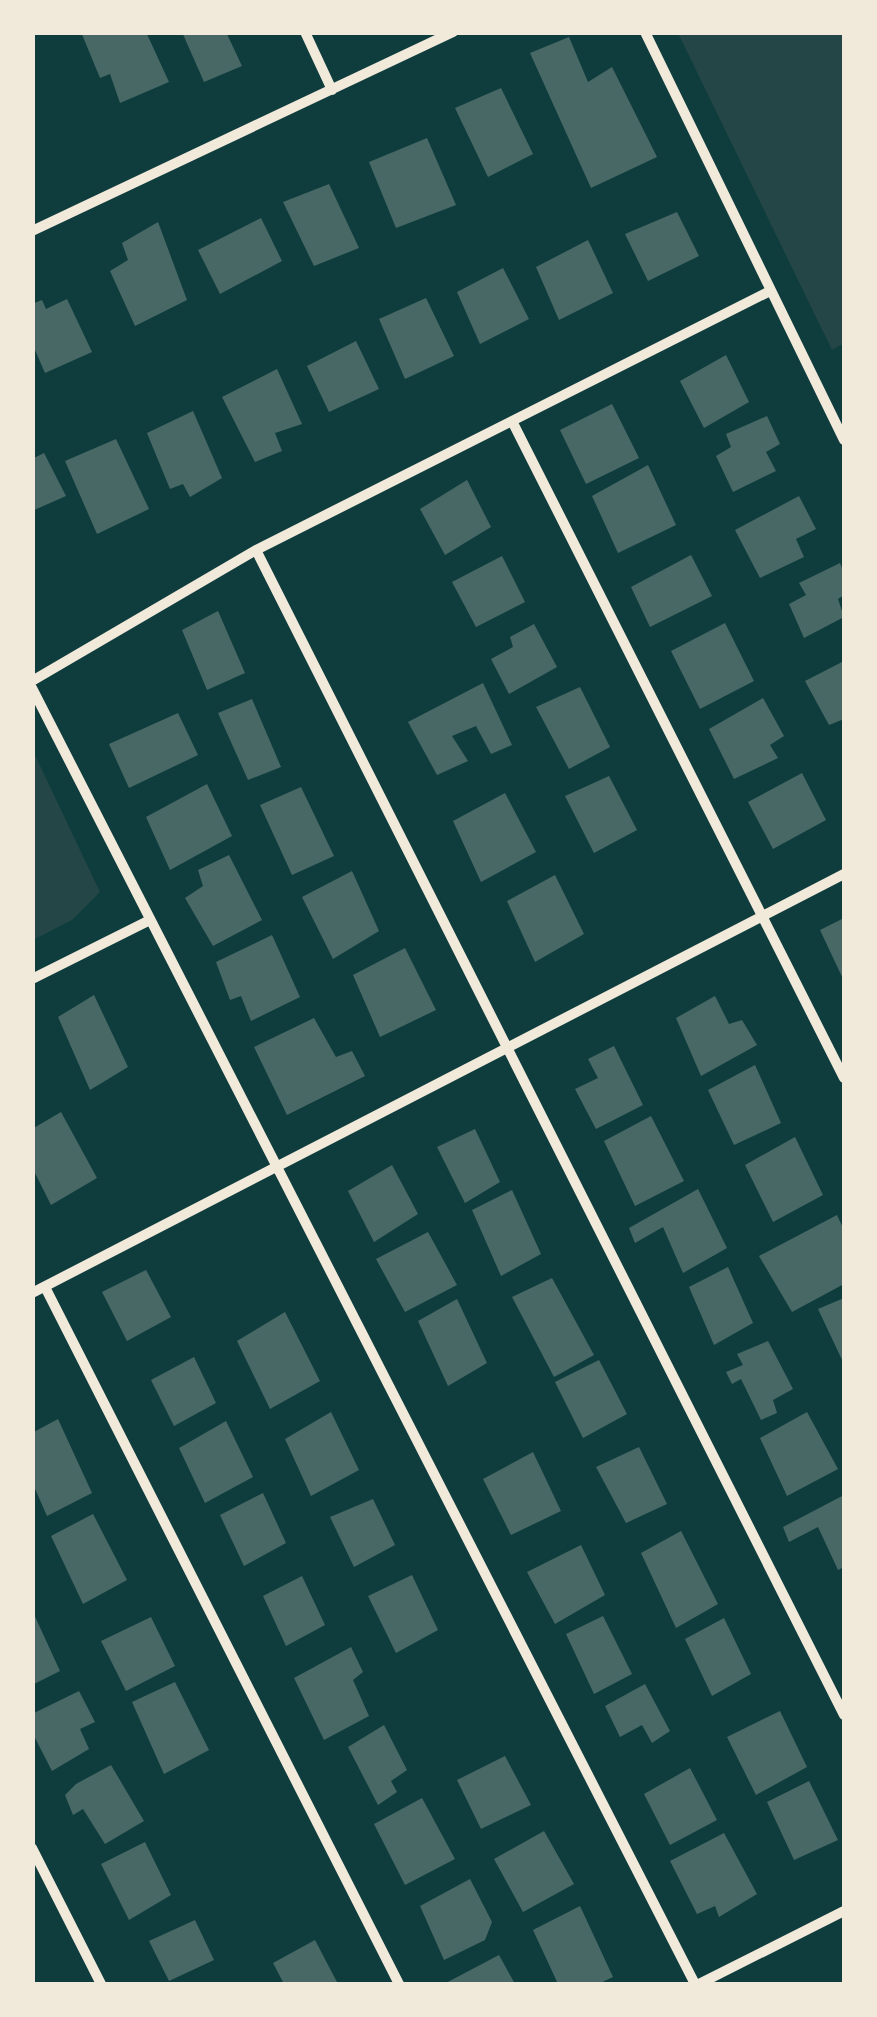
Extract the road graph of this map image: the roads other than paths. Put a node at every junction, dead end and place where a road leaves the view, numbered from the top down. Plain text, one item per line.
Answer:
1 (305, 32) edge
2 (453, 32) edge
3 (646, 32) edge
4 (332, 90) junction
5 (32, 232) edge
6 (770, 291) junction
7 (512, 421) junction
8 (844, 440) edge
9 (256, 550) junction
10 (32, 685) edge
11 (844, 874) edge
12 (762, 916) junction
13 (150, 920) junction
14 (32, 979) edge
15 (505, 1047) junction
16 (844, 1078) edge
17 (278, 1167) junction
18 (45, 1287) junction
19 (32, 1293) edge
20 (844, 1715) edge
21 (32, 1848) edge
22 (844, 1911) edge
23 (101, 1984) edge
24 (399, 1984) edge
25 (697, 1984) edge

1 - 4 street
2 - 4 street
3 - 6 street
4 - 5 street
6 - 7 street
6 - 8 street
7 - 9 street
7 - 12 street
9 - 10 street
9 - 15 street
10 - 13 street
11 - 12 street
12 - 15 street
12 - 16 street
13 - 14 street
13 - 17 street
15 - 17 street
15 - 20 street
17 - 18 street
17 - 25 street
18 - 19 street
18 - 24 street
21 - 23 street
22 - 25 street

